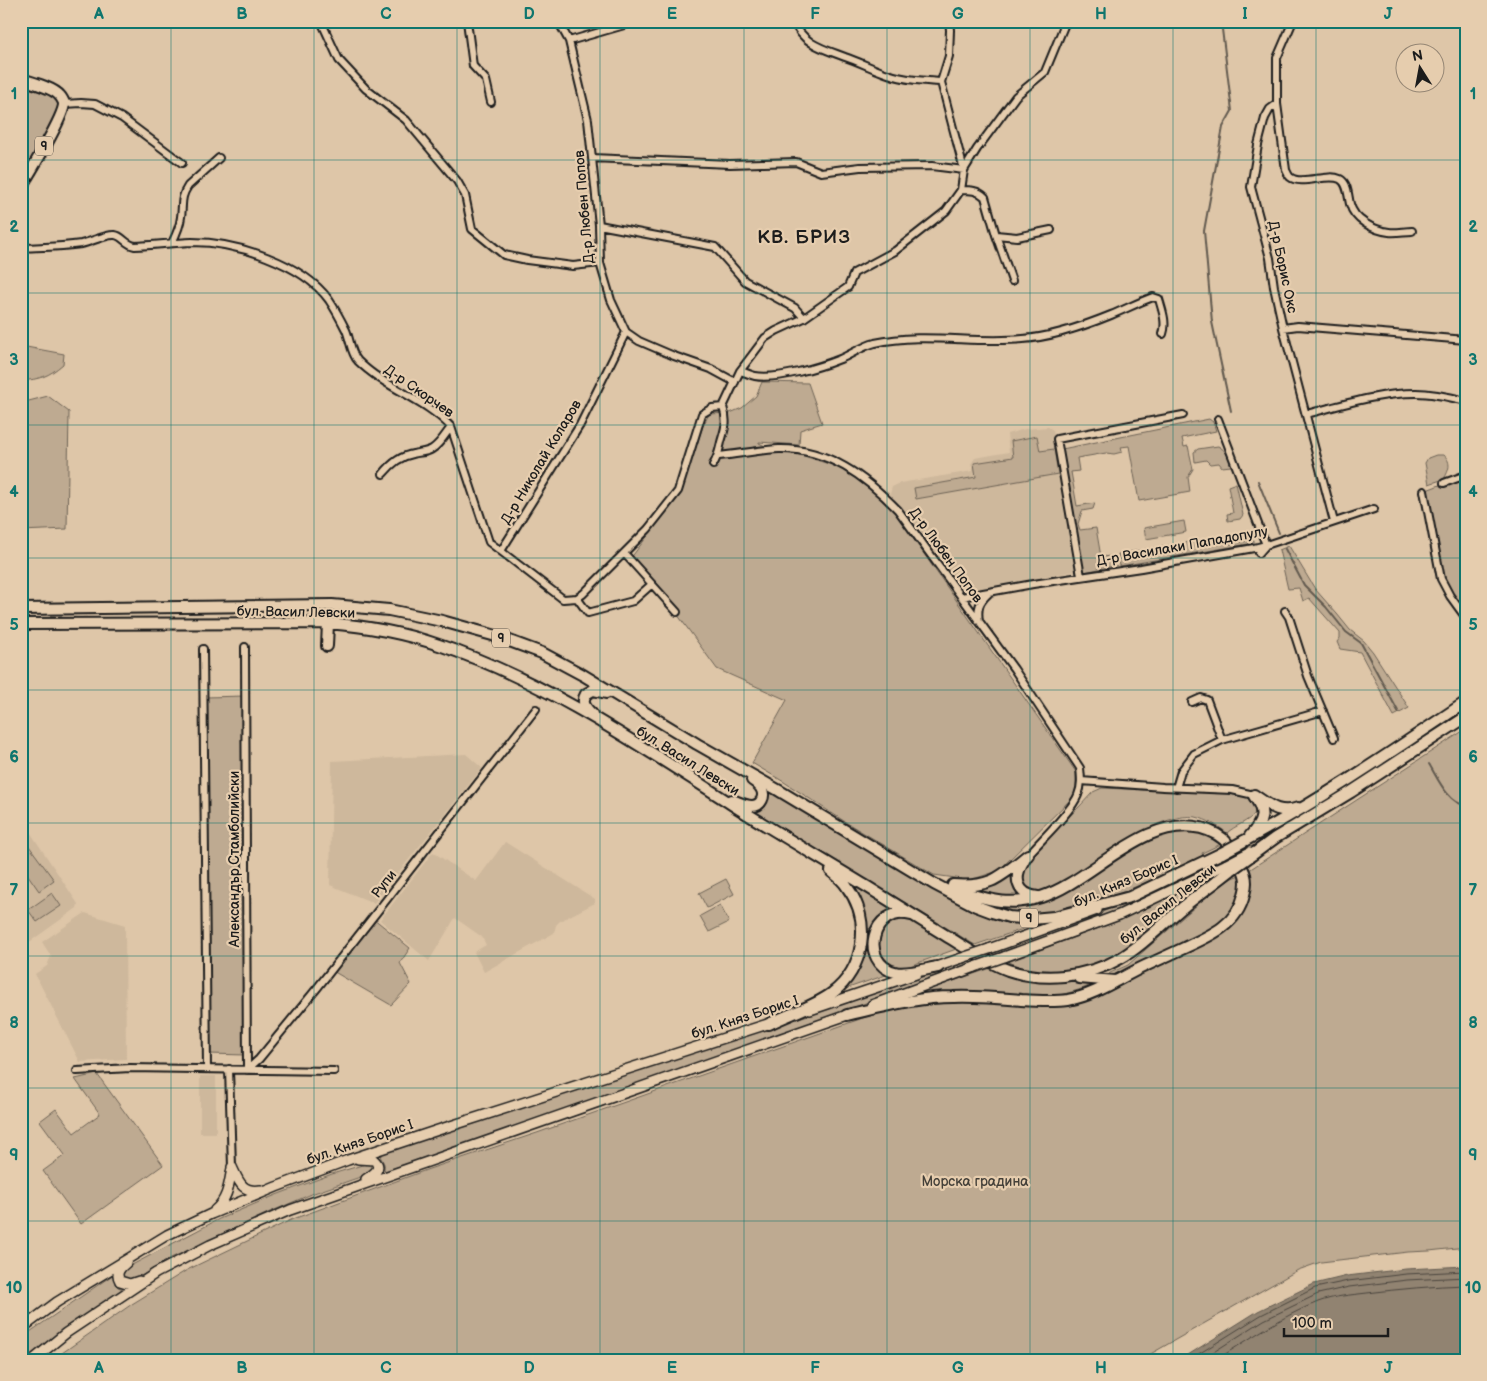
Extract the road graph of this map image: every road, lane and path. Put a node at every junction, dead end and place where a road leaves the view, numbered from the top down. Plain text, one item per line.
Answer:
1 (24, 21) edge
2 (320, 21) edge
3 (467, 21) edge
4 (558, 21) edge
5 (638, 21) edge
6 (794, 21) edge
7 (949, 21) edge
8 (1066, 21) edge
9 (1293, 21) edge
10 (21, 27) edge
11 (568, 41) junction
12 (21, 79) edge
13 (941, 82) junction
14 (491, 102) dead end
15 (64, 104) junction
16 (1277, 104) junction
17 (219, 158) dead end
18 (592, 158) junction
19 (182, 163) dead end
20 (964, 170) junction
21 (21, 186) edge
22 (961, 190) junction
23 (599, 225) junction
24 (1051, 230) dead end
25 (1412, 231) dead end
26 (996, 235) junction
27 (172, 244) junction
28 (21, 248) edge
29 (600, 263) junction
30 (1012, 281) dead end
31 (804, 318) junction
32 (1283, 328) junction
33 (626, 332) junction
34 (1163, 334) dead end
35 (1466, 340) edge
36 (740, 371) junction
37 (735, 382) junction
38 (1466, 401) edge
39 (723, 407) junction
40 (1306, 414) junction
41 (1183, 415) dead end
42 (1218, 419) dead end
43 (451, 428) junction
44 (718, 456) junction
45 (713, 464) dead end
46 (383, 474) dead end
47 (1466, 475) edge
48 (1444, 483) dead end
49 (1424, 491) dead end
50 (1374, 509) dead end
51 (1334, 522) junction
52 (1266, 545) junction
53 (501, 551) junction
54 (624, 552) junction
55 (1258, 553) dead end
56 (1081, 576) junction
57 (652, 584) junction
58 (990, 592) junction
59 (961, 597) junction
60 (577, 598) junction
61 (140, 607) junction
62 (21, 609) edge
63 (1284, 611) dead end
64 (677, 612) dead end
65 (1466, 618) edge
66 (979, 622) junction
67 (328, 623) junction
68 (21, 624) edge
69 (138, 624) junction
70 (327, 646) dead end
71 (245, 647) dead end
72 (203, 649) dead end
73 (616, 696) junction
74 (1192, 702) dead end
75 (1466, 702) edge
76 (536, 710) dead end
77 (1323, 711) junction
78 (1466, 717) edge
79 (606, 726) junction
80 (1334, 738) dead end
81 (1222, 740) junction
82 (733, 764) junction
83 (1081, 781) junction
84 (1176, 788) junction
85 (714, 794) junction
86 (1254, 795) junction
87 (1323, 797) junction
88 (1244, 842) junction
89 (811, 854) junction
90 (1028, 855) junction
91 (1229, 867) junction
92 (920, 876) junction
93 (934, 884) junction
94 (1130, 896) junction
95 (1042, 897) junction
96 (914, 916) junction
97 (938, 967) junction
98 (1060, 976) junction
99 (1116, 981) junction
100 (847, 1014) junction
101 (769, 1024) junction
102 (207, 1069) junction
103 (229, 1070) junction
104 (247, 1070) junction
105 (77, 1071) dead end
106 (334, 1071) dead end
107 (348, 1160) junction
108 (232, 1167) junction
109 (356, 1186) junction
110 (276, 1187) junction
111 (211, 1214) junction
112 (144, 1249) junction
113 (156, 1273) junction
114 (21, 1329) edge
115 (33, 1360) edge

1 - 10 main road
2 - 29 street
3 - 14 street
4 - 11 street, Д-р Любен Попов
5 - 11 street
6 - 13 street
7 - 13 street
8 - 20 street
9 - 16 street
11 - 18 street, Д-р Любен Попов
12 - 15 main road
13 - 20 street
15 - 19 street
15 - 21 main road, 9
16 - 25 street
16 - 32 street, Д-р Борис Окс
17 - 27 street
18 - 20 street
18 - 23 street, Д-р Любен Попов
20 - 22 street
22 - 26 street
22 - 31 street
23 - 29 street, Д-р Любен Попов
23 - 31 street
24 - 26 street
26 - 30 street
27 - 28 street, Д-р Скорчев
27 - 43 street, Д-р Скорчев
29 - 33 street, Д-р Любен Попов
31 - 36 street
32 - 35 street
32 - 40 street, Д-р Борис Окс
33 - 37 street
33 - 53 street, Д-р Николай Коларов
34 - 36 street
36 - 37 street
37 - 39 street
38 - 40 street
39 - 44 street
39 - 54 street
40 - 51 street, Д-р Борис Окс
41 - 56 street
42 - 52 street
43 - 46 street
43 - 53 street, Д-р Скорчев
44 - 45 street
44 - 59 street, Д-р Любен Попов
47 - 48 street
49 - 65 street
50 - 51 street, Д-р Василаки Пападопулу
51 - 52 street, Д-р Василаки Пападопулу
52 - 55 street
52 - 56 street, Д-р Василаки Пападопулу
53 - 60 street, Д-р Скорчев
54 - 57 street
54 - 60 street
56 - 58 street, Д-р Василаки Пападопулу
57 - 60 street, Д-р Скорчев
57 - 64 street
58 - 59 street, Д-р Василаки Пападопулу
58 - 66 street
59 - 66 street, Д-р Любен Попов
61 - 62 main road, бул. Васил Левски / 9
61 - 69 main road
61 - 73 main road, бул. Васил Левски / 9
63 - 77 street
66 - 83 street, Д-р Любен Попов
67 - 69 main road, бул. Васил Левски / 9
67 - 70 main road
67 - 79 main road, бул. Васил Левски / 9
68 - 69 main road, бул. Васил Левски / 9
71 - 104 street, Александър Стамболийски
72 - 102 street, Александър Стамболийски
73 - 79 main road
73 - 82 main road, бул. Васил Левски / 9
74 - 81 street
75 - 87 main road, бул. Княз Борис I / 9
76 - 104 street, Рупи
77 - 80 street
77 - 81 street
78 - 91 main road, бул. Васил Левски / 9, bridge
79 - 85 main road, бул. Васил Левски / 9
81 - 84 street
82 - 85 main road
82 - 92 main road, бул. Васил Левски / 9
83 - 84 street
83 - 90 street
84 - 86 street
85 - 89 main road, бул. Васил Левски / 9
86 - 87 main road
86 - 88 main road
87 - 88 main road, бул. Княз Борис I / 9
88 - 94 main road, бул. Княз Борис I / 9, bridge
89 - 96 main road, бул. Васил Левски / 9
89 - 101 main road
90 - 92 main road
90 - 95 main road
91 - 98 main road, бул. Васил Левски / 9
91 - 100 main road, бул. Княз Борис I, bridge
92 - 93 main road, бул. Васил Левски / 9
93 - 94 main road, бул. Васил Левски / 9
93 - 95 main road
94 - 97 main road, бул. Княз Борис I, bridge
95 - 99 main road
96 - 97 main road
96 - 98 main road, бул. Васил Левски / 9
97 - 101 main road, бул. Княз Борис I
98 - 99 main road
99 - 100 main road
100 - 109 main road, бул. Княз Борис I
101 - 107 main road, бул. Княз Борис I
102 - 103 street
102 - 105 street
103 - 104 street
103 - 108 street
104 - 106 street
107 - 109 main road
107 - 110 main road, бул. Княз Борис I
108 - 110 main road
108 - 111 main road
109 - 113 main road, бул. Княз Борис I
110 - 111 main road, бул. Княз Борис I
111 - 112 main road, бул. Княз Борис I
112 - 113 main road
112 - 114 main road, бул. Княз Борис I
113 - 115 main road, бул. Княз Борис I

